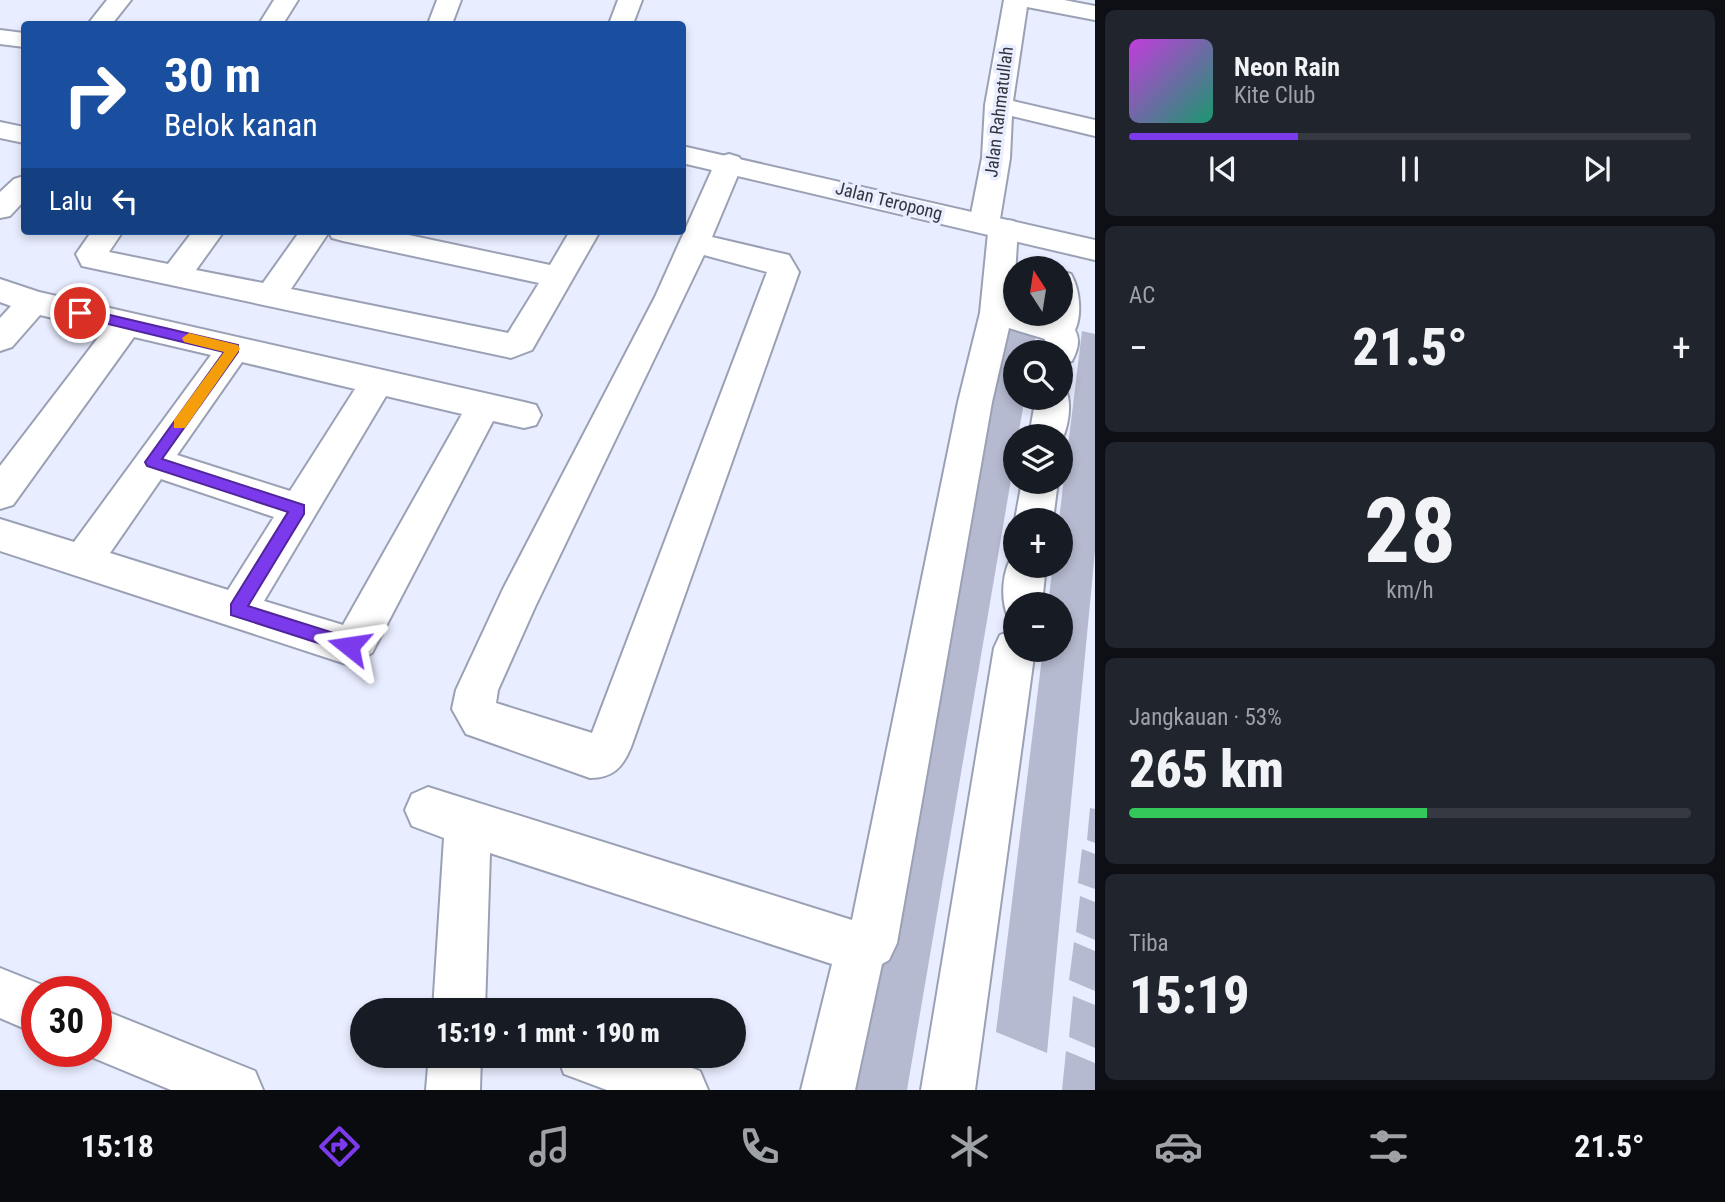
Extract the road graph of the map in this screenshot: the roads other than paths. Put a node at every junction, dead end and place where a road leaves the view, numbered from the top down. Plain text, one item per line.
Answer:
1 (119, 0) edge
2 (286, 0) edge
3 (449, 0) edge
4 (630, 0) edge
5 (1016, 0) edge
6 (1027, 0) edge
7 (1095, 13) edge
8 (102, 21) edge
9 (273, 21) edge
10 (441, 21) edge
11 (622, 21) edge
12 (0, 37) edge
13 (21, 40) edge
14 (998, 105) junction
15 (1095, 128) edge
16 (0, 130) edge
17 (21, 134) edge
18 (686, 155) edge
19 (729, 163) junction
20 (994, 226) junction
21 (105, 235) edge
22 (206, 235) edge
23 (312, 235) edge
24 (362, 235) edge
25 (583, 235) edge
26 (695, 243) junction
27 (1095, 250) edge
28 (1057, 255) edge
29 (176, 275) junction
30 (558, 277) junction
31 (0, 290) edge
32 (271, 295) junction
33 (33, 302) junction
34 (996, 313) junction
35 (126, 324) junction
36 (0, 339) edge
37 (1057, 340) edge
38 (233, 349) junction
39 (377, 382) junction
40 (484, 406) junction
41 (524, 415) dead end
42 (152, 462) junction
43 (0, 494) edge
44 (298, 509) junction
45 (0, 535) edge
46 (83, 560) junction
47 (237, 610) junction
48 (1013, 662) edge
49 (861, 948) junction
50 (0, 993) edge
51 (458, 998) edge
52 (21, 1002) edge
53 (112, 1039) edge
54 (454, 1068) edge
55 (619, 1068) edge
56 (236, 1090) edge
57 (453, 1090) edge
58 (681, 1090) edge
59 (828, 1090) edge
60 (948, 1090) edge

1 - 8 street
2 - 9 street
3 - 10 street
4 - 11 street
5 - 14 street, Jalan Rahmatullah
6 - 7 street
12 - 13 street
14 - 15 street
14 - 20 street, Jalan Rahmatullah
16 - 17 street
18 - 19 street, Jalan Teropong
19 - 20 street, Jalan Teropong
19 - 26 street
20 - 28 street, Jalan Teropong
20 - 34 street, Jalan Rahmatullah
21 - 29 street
22 - 29 street
23 - 32 street
24 - 30 street
25 - 30 street
26 - 26 street
27 - 28 street, Jalan Teropong
29 - 32 street
30 - 32 street
31 - 33 street
33 - 35 street
33 - 36 street
34 - 37 street
34 - 49 street, Jalan Rahmatullah
35 - 38 street
35 - 43 street
38 - 39 street
38 - 42 street
39 - 40 street
39 - 44 street
40 - 41 street
40 - 47 street
42 - 44 street
42 - 46 street
44 - 47 street
45 - 46 street
46 - 47 street
48 - 60 street
49 - 51 street
49 - 59 street
50 - 52 street
53 - 56 street
54 - 57 street
55 - 58 street

